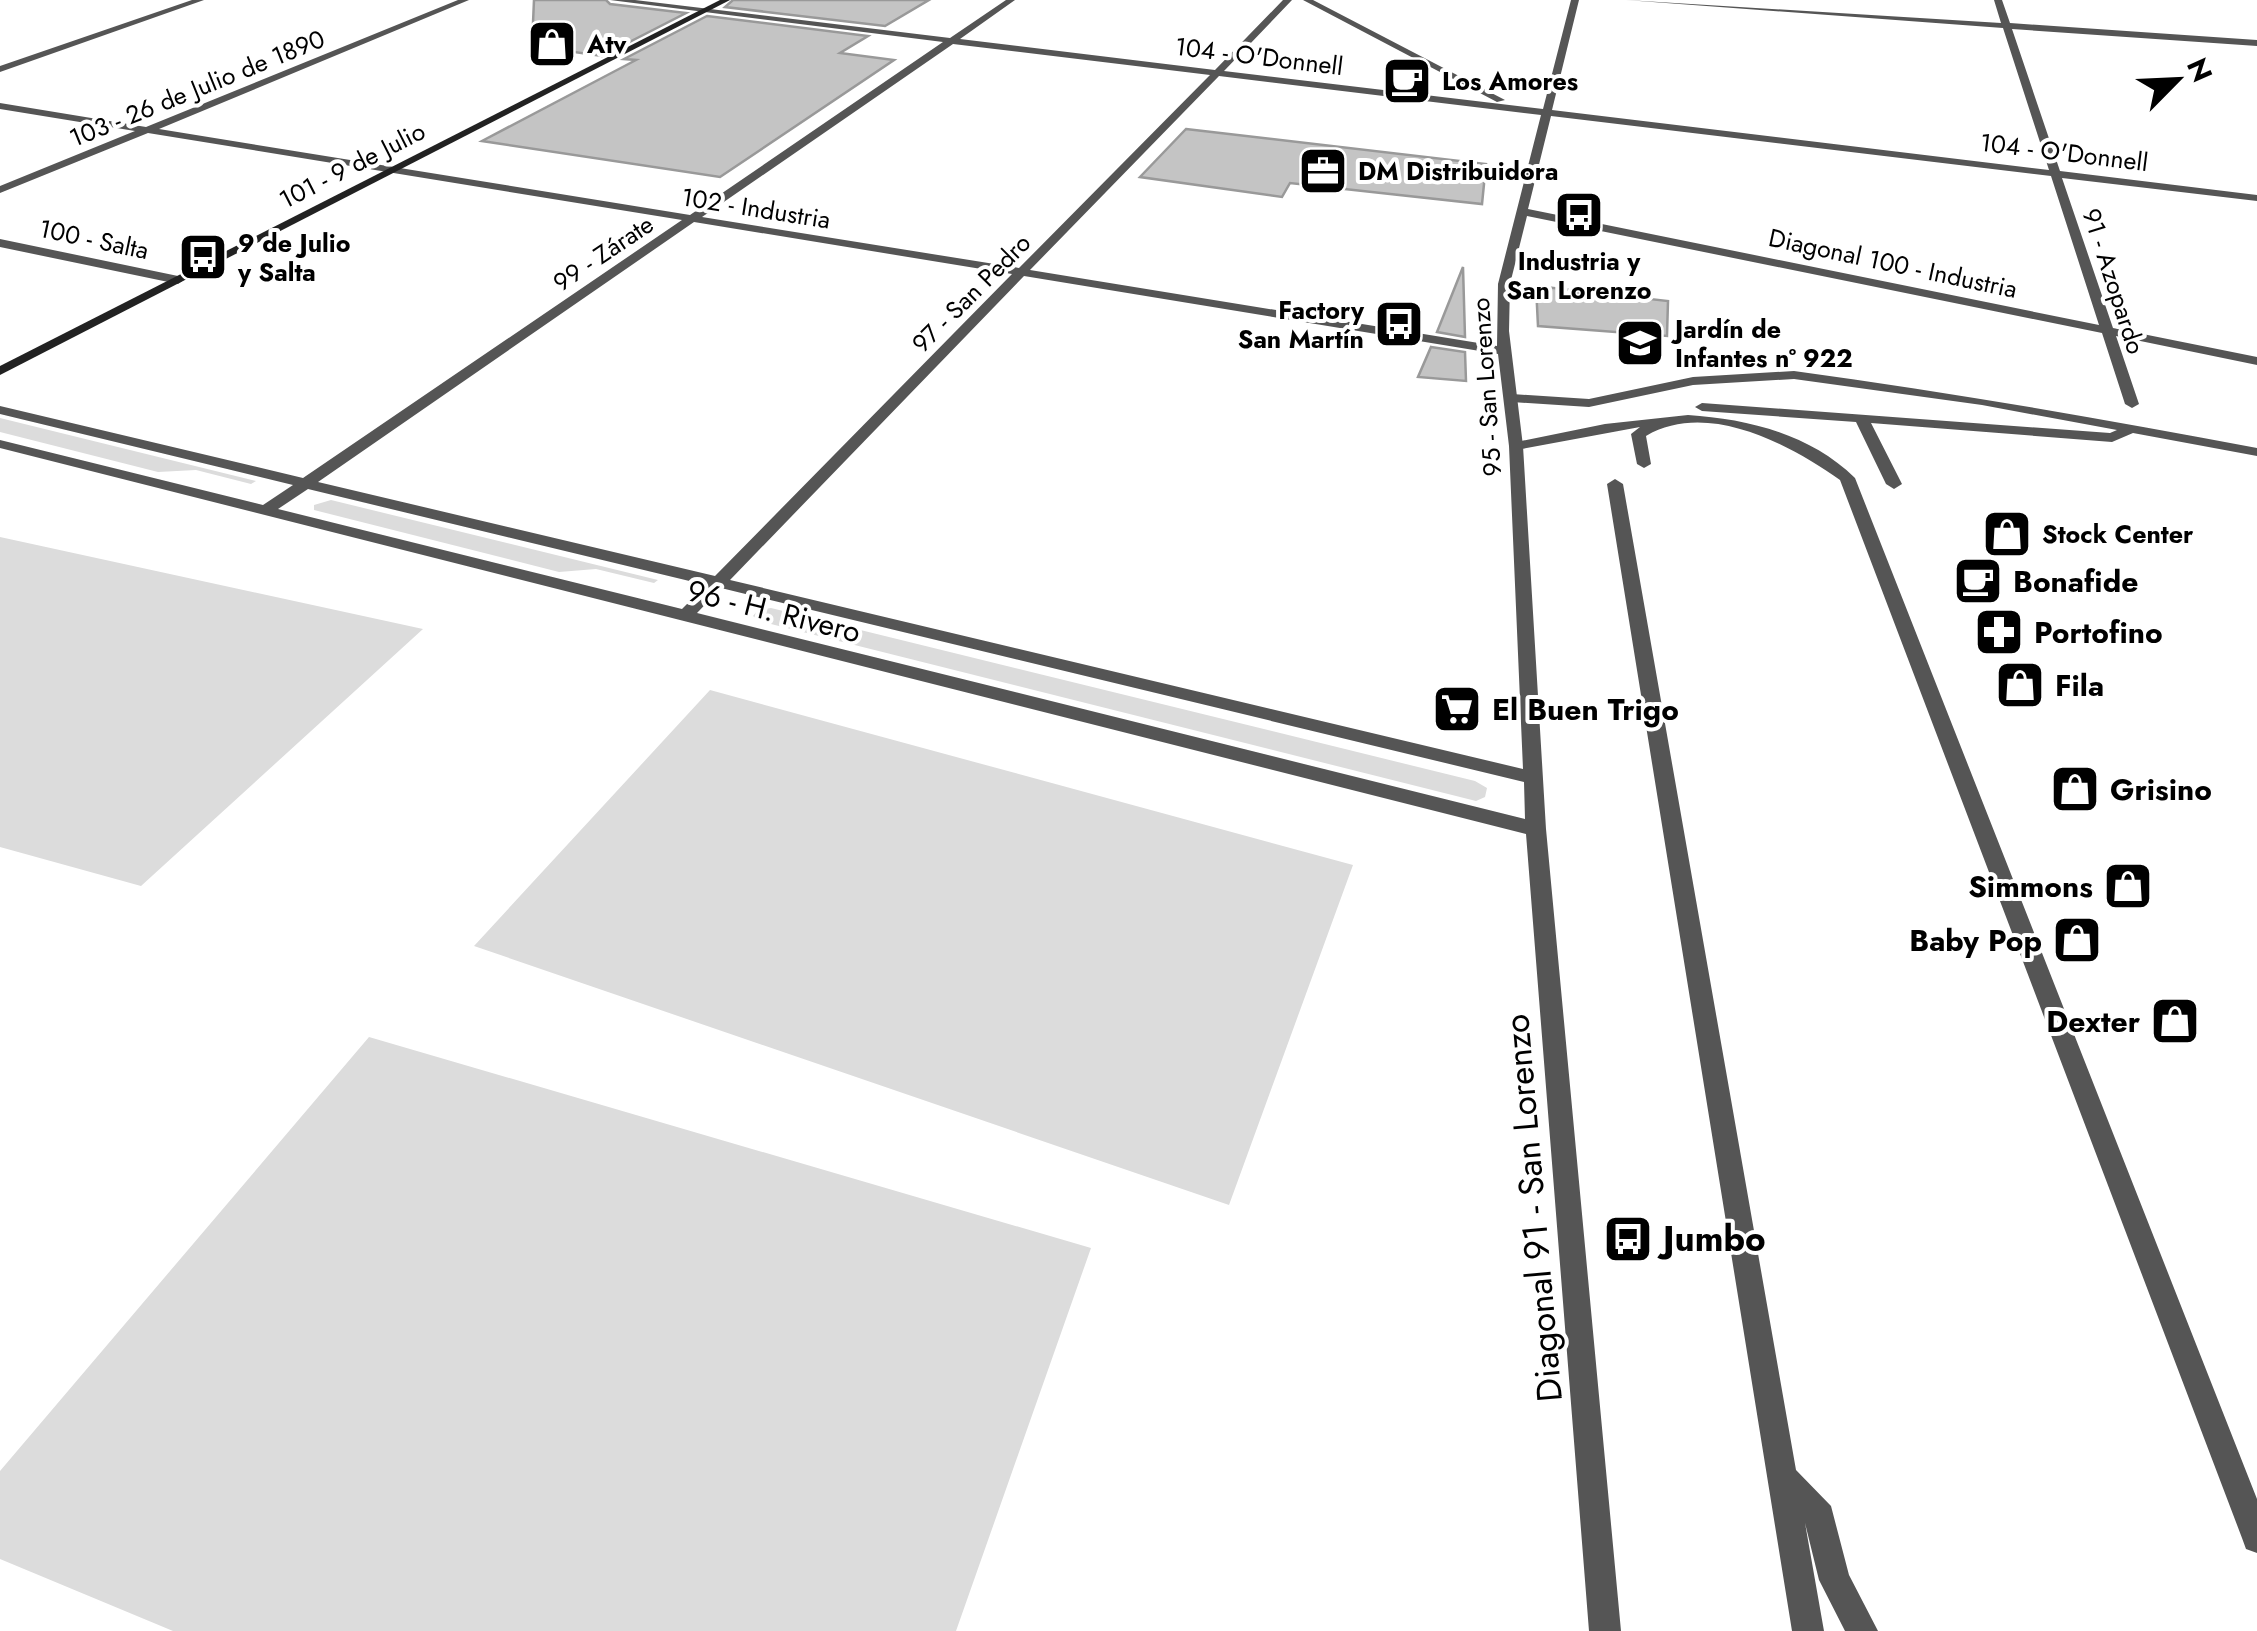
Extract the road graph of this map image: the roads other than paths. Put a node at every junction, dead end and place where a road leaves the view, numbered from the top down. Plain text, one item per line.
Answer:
1 (200, 0) edge
2 (465, 0) edge
3 (614, 0) edge
4 (726, 0) edge
5 (1011, 0) edge
6 (1288, 0) edge
7 (1307, 0) edge
8 (1576, 0) edge
9 (1630, 0) edge
10 (1998, 0) edge
11 (704, 11) junction
12 (2005, 26) junction
13 (947, 42) junction
14 (2257, 43) edge
15 (0, 69) edge
16 (1218, 73) junction
17 (0, 106) edge
18 (1527, 111) junction
19 (1544, 113) junction
20 (144, 131) junction
21 (388, 172) junction
22 (2056, 174) junction
23 (0, 190) edge
24 (2257, 198) edge
25 (1520, 211) junction
26 (690, 220) junction
27 (0, 242) edge
28 (1022, 274) junction
29 (178, 280) junction
30 (2104, 330) junction
31 (1505, 350) junction
32 (2257, 361) edge
33 (0, 372) edge
34 (1512, 398) junction
35 (2132, 404) dead end
36 (0, 410) edge
37 (1861, 418) junction
38 (1663, 421) junction
39 (1601, 427) junction
40 (2134, 428) junction
41 (0, 444) edge
42 (1516, 446) junction
43 (2257, 452) edge
44 (1644, 464) dead end
45 (305, 484) junction
46 (1615, 484) dead end
47 (1894, 484) dead end
48 (268, 509) junction
49 (718, 582) junction
50 (684, 616) junction
51 (1534, 778) junction
52 (1536, 830) junction
53 (1783, 1477) junction
54 (2257, 1538) edge
55 (1605, 1631) edge
56 (1808, 1631) edge
57 (1862, 1631) edge

1 - 15 street
2 - 20 street, 103 - 26 de Julio de 1890
3 - 11 street, 104 - O'Donnell
4 - 11 street, 101 - 9 de Julio
5 - 13 street, 99 - Zárate
6 - 16 street, 97 - San Pedro
7 - 18 street
8 - 19 street, 95 - San Lorenzo
9 - 12 street
10 - 12 street, 91 - Azopardo
11 - 13 street, 104 - O'Donnell
11 - 21 street, 101 - 9 de Julio
12 - 14 street
12 - 22 street, 91 - Azopardo
13 - 16 street, 104 - O'Donnell
13 - 26 street, 99 - Zárate
16 - 18 street, 104 - O'Donnell
16 - 28 street, 97 - San Pedro
17 - 20 street, 102 - Industria
18 - 19 street, 104 - O'Donnell
19 - 22 street, 104 - O'Donnell
19 - 25 street, 95 - San Lorenzo
20 - 21 street, 102 - Industria
20 - 23 street, 103 - 26 de Julio de 1890
21 - 26 street, 102 - Industria
21 - 29 street, 101 - 9 de Julio
22 - 24 street, 104 - O'Donnell
22 - 30 street, 91 - Azopardo
25 - 30 street, Diagonal 100 - Industria
25 - 31 street, 95 - San Lorenzo
26 - 28 street, 102 - Industria
26 - 45 street, 99 - Zárate
27 - 29 street, 100 - Salta
28 - 31 street, 102 - Industria
28 - 49 street, 97 - San Pedro
29 - 33 street, 101 - 9 de Julio
30 - 32 street, Diagonal 100 - Industria
30 - 35 street, 91 - Azopardo
31 - 34 street, 95 - San Lorenzo
34 - 40 street
34 - 42 street, 95 - San Lorenzo
36 - 45 street, 96 - H. Rivero
37 - 39 street
37 - 40 street
37 - 47 street
38 - 39 street
38 - 44 street
38 - 54 street
39 - 42 street
40 - 43 street
41 - 48 street, 96 - H. Rivero
42 - 51 street, 95 - San Lorenzo
45 - 48 street, 99 - Zárate
45 - 49 street, 96 - H. Rivero
46 - 53 street
48 - 50 street, 96 - H. Rivero
49 - 50 street, 97 - San Pedro
49 - 51 street, 96 - H. Rivero
50 - 52 street, 96 - H. Rivero
51 - 52 street, Diagonal 91 - San Lorenzo
52 - 55 street, Diagonal 91 - San Lorenzo
53 - 56 street
53 - 57 street

